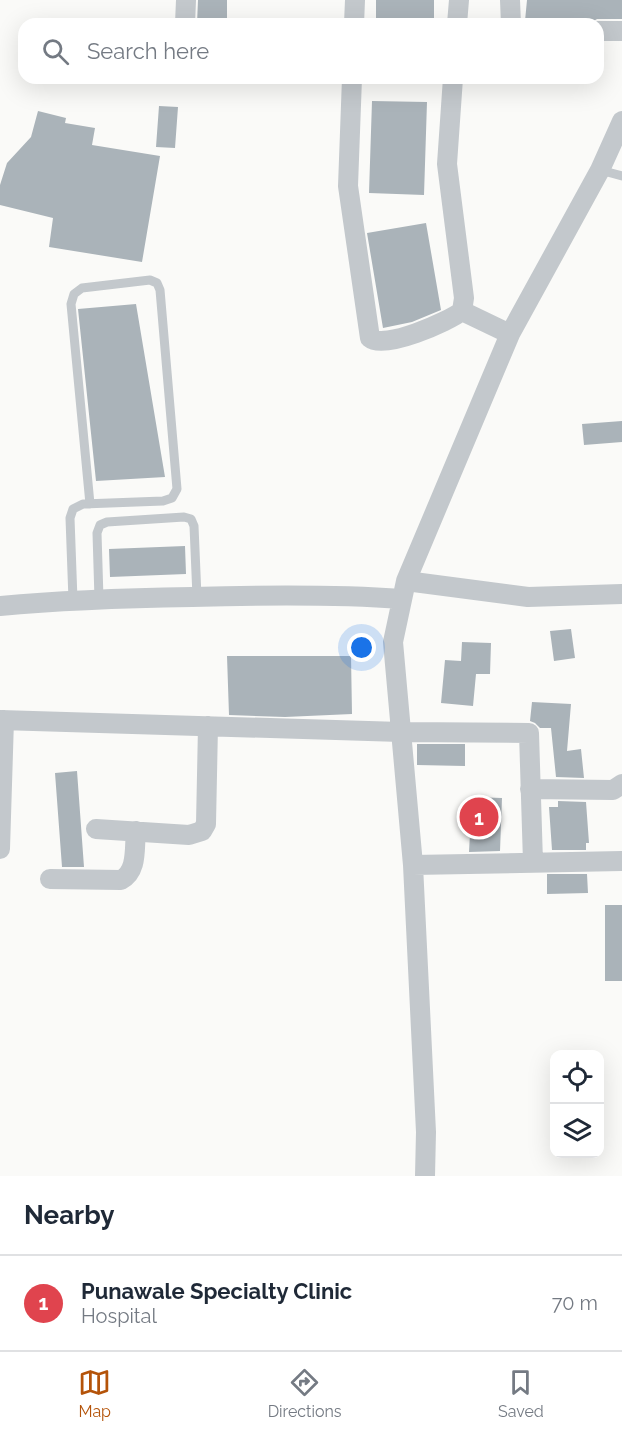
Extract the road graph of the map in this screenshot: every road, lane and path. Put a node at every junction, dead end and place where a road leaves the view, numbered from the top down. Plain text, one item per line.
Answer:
1 (186, 0) edge
2 (355, 0) edge
3 (459, 0) edge
4 (510, 0) edge
5 (185, 18) edge
6 (354, 18) edge
7 (458, 18) edge
8 (511, 18) edge
9 (604, 31) edge
10 (622, 31) edge
11 (352, 84) edge
12 (453, 84) edge
13 (622, 121) edge
14 (600, 170) junction
15 (622, 177) edge
16 (462, 311) junction
17 (510, 334) junction
18 (90, 504) junction
19 (404, 590) junction
20 (622, 594) edge
21 (197, 597) junction
22 (99, 599) junction
23 (73, 600) junction
24 (0, 606) edge
25 (2, 720) edge
26 (208, 726) junction
27 (401, 732) junction
28 (622, 784) edge
29 (530, 789) junction
30 (96, 829) dead end
31 (136, 831) junction
32 (0, 849) edge
33 (622, 861) edge
34 (533, 862) junction
35 (413, 865) junction
36 (50, 879) dead end
37 (425, 1176) edge

1 - 5 street
2 - 6 street
3 - 7 street
4 - 8 street
9 - 10 street
11 - 16 street
12 - 16 street
13 - 14 street
14 - 15 lane
14 - 17 street
16 - 17 street
17 - 19 street
18 - 18 lane
18 - 23 lane
19 - 20 street
19 - 21 street
19 - 27 street
21 - 22 street
21 - 22 lane
22 - 23 street
23 - 24 street
25 - 26 street
25 - 32 street
26 - 27 street
26 - 31 street
27 - 29 street
27 - 35 street
28 - 29 street
29 - 34 street
30 - 31 street
31 - 36 street
33 - 34 street
34 - 35 street
35 - 37 street

